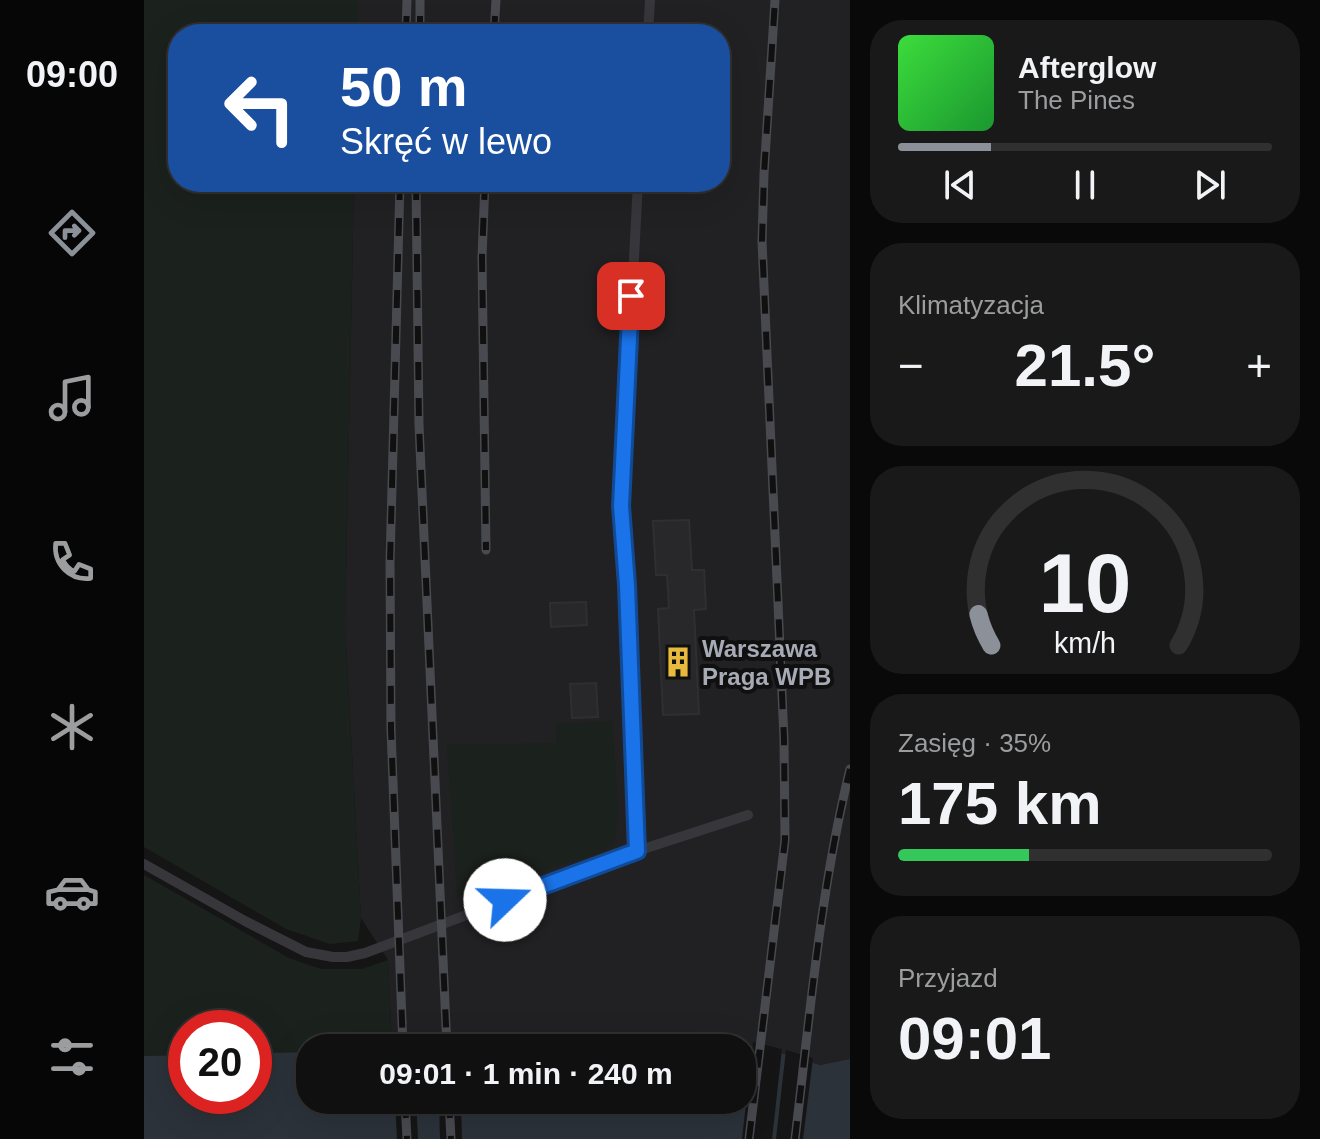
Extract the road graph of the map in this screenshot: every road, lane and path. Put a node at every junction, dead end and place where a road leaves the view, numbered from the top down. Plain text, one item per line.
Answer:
1 (650, 0) edge
2 (649, 24) edge
3 (637, 192) edge
4 (748, 815) dead end
5 (637, 851) junction
6 (144, 864) edge

1 - 2 lane
3 - 5 lane
4 - 5 lane
5 - 6 lane

